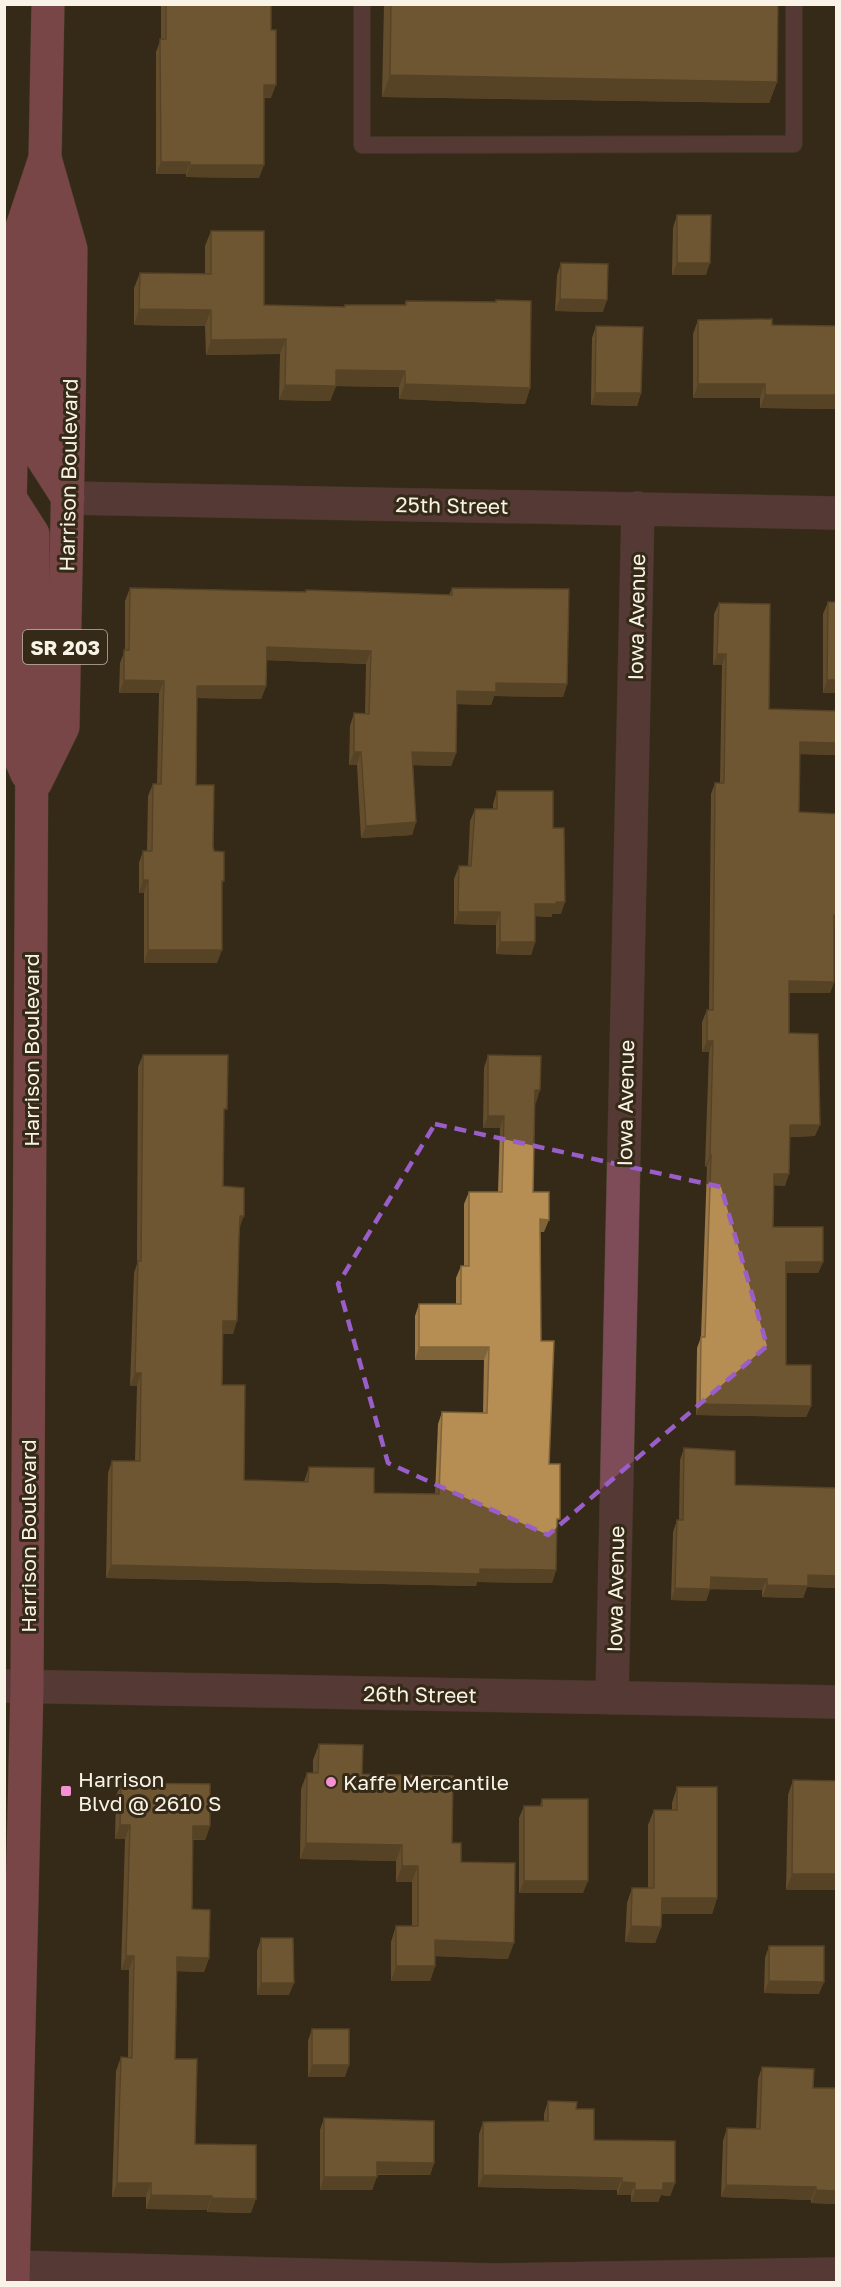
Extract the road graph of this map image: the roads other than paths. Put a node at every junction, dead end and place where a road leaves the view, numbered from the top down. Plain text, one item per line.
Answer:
1 (48, 4) edge
2 (362, 4) edge
3 (794, 4) edge
4 (45, 158) junction
5 (7, 497) edge
6 (68, 498) junction
7 (638, 508) junction
8 (837, 513) edge
9 (33, 789) junction
10 (16, 1686) edge
11 (612, 1698) junction
12 (837, 1702) edge
13 (837, 2274) edge
14 (13, 2275) edge
15 (495, 2281) edge

1 - 4 main road
2 - 3 lane
4 - 5 main road
4 - 6 main road
5 - 9 main road
6 - 7 street, 25th Street
6 - 9 main road, Harrison Boulevard / SR 203
7 - 8 street, 25th Street
7 - 11 street, Iowa Avenue
9 - 10 main road, Harrison Boulevard / SR 203
10 - 11 street, 26th Street
10 - 14 main road, Harrison Boulevard / SR 203
11 - 12 street, 26th Street
13 - 15 street
14 - 15 street

